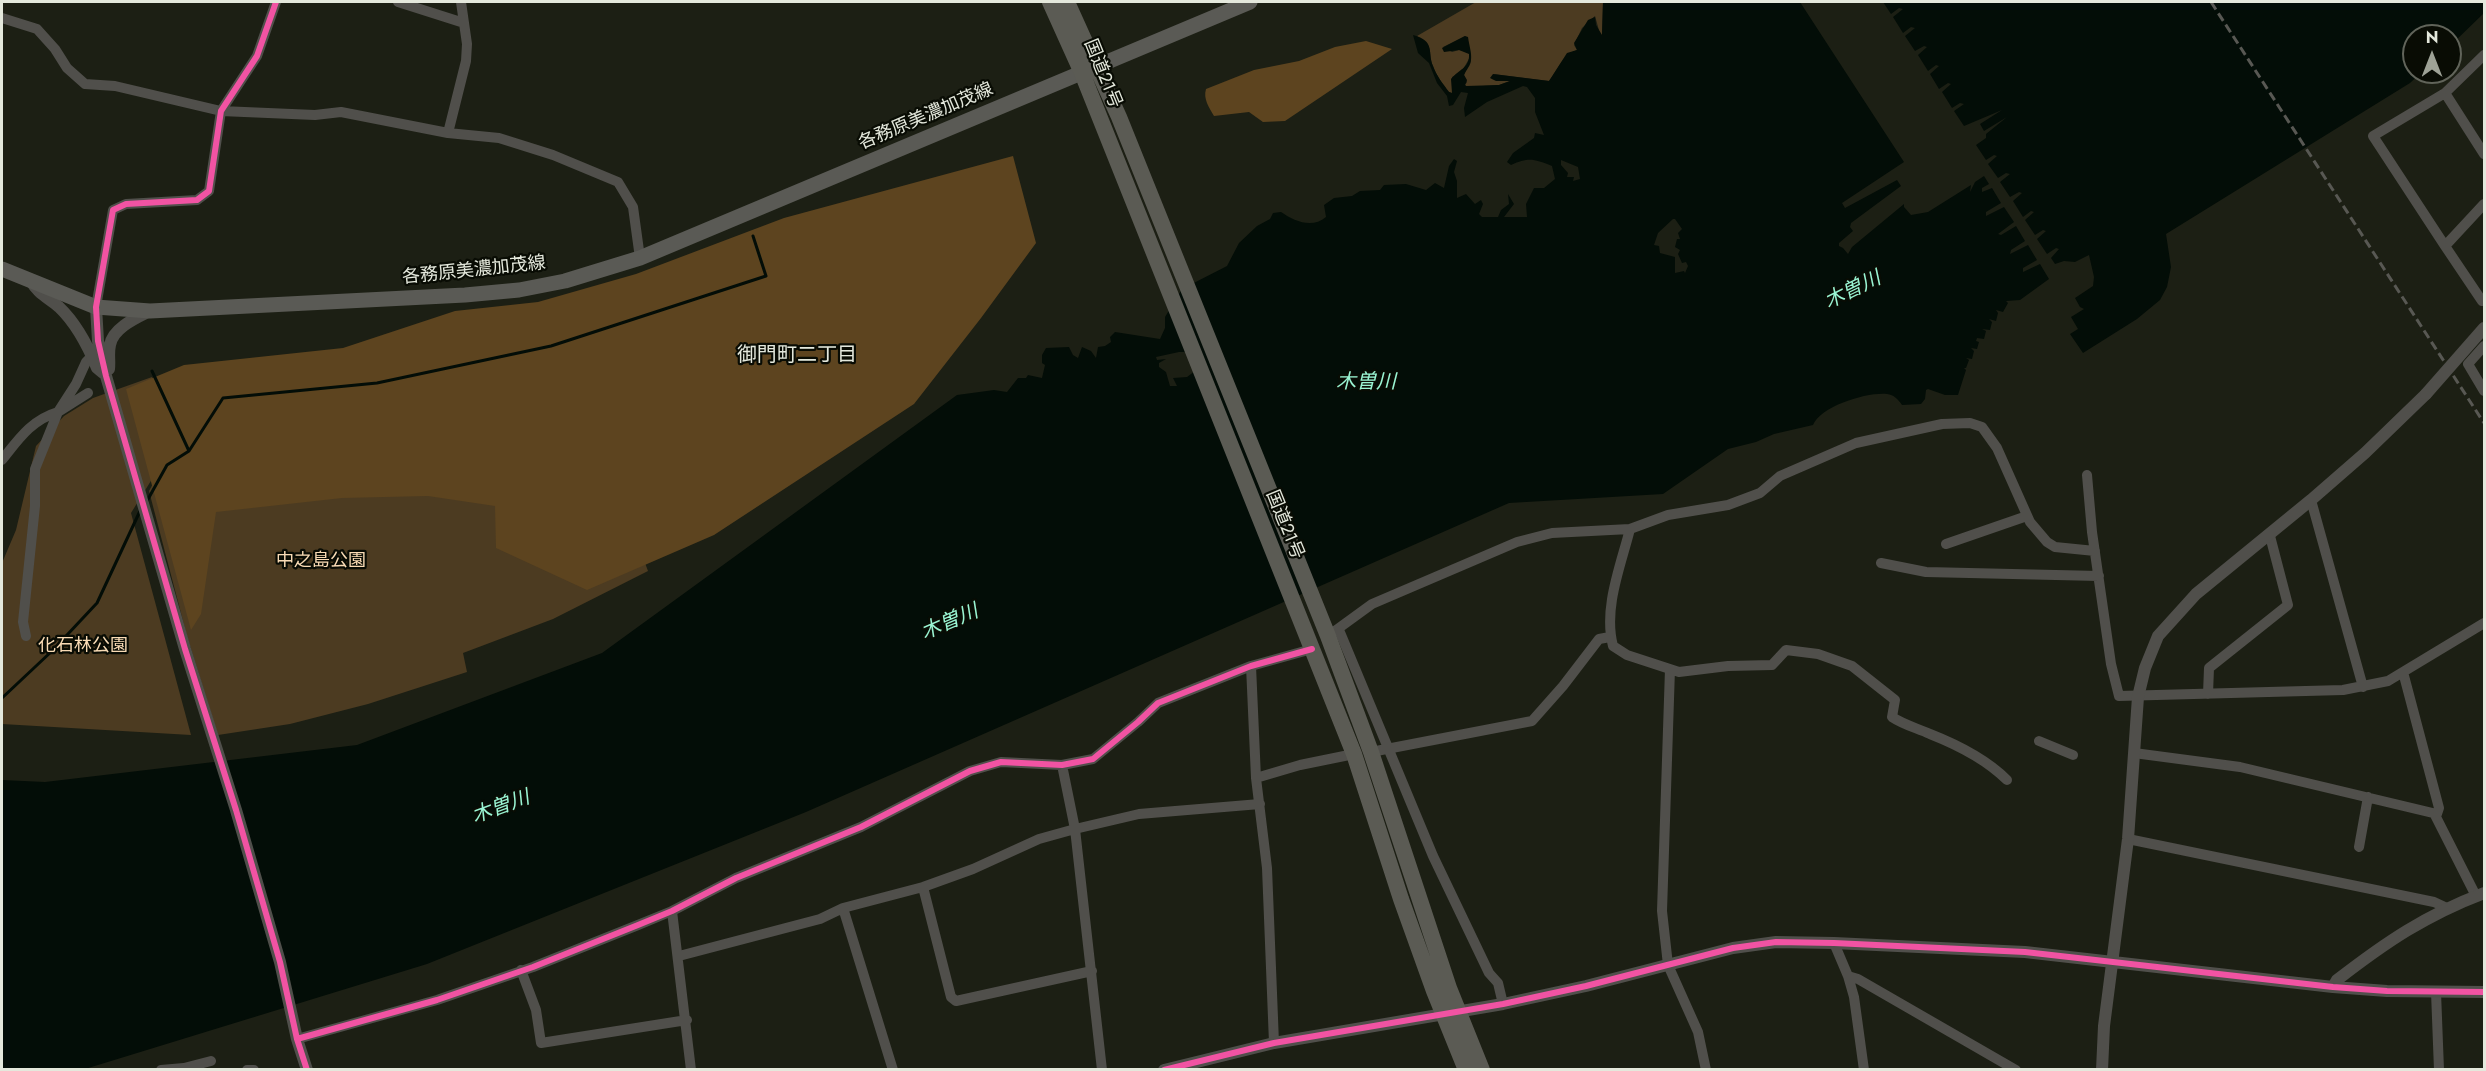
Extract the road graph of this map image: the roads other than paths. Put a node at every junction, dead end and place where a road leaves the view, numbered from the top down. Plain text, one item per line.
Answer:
1 (276, 2) edge
2 (398, 2) edge
3 (461, 2) edge
4 (1054, 2) edge
5 (1250, 2) edge
6 (2, 18) edge
7 (464, 23) junction
8 (2484, 55) edge
9 (1089, 70) junction
10 (2445, 93) junction
11 (221, 111) junction
12 (448, 133) junction
13 (2484, 154) edge
14 (2484, 204) edge
15 (2445, 246) junction
16 (640, 258) junction
17 (2, 269) edge
18 (31, 281) junction
19 (2484, 299) edge
20 (96, 307) junction
21 (150, 311) junction
22 (2484, 328) edge
23 (2484, 346) edge
24 (92, 356) junction
25 (106, 376) junction
26 (2484, 391) edge
27 (88, 393) dead end
28 (58, 412) junction
29 (2, 460) edge
30 (2087, 475) dead end
31 (2311, 500) junction
32 (2027, 516) junction
33 (1630, 529) junction
34 (2270, 536) junction
35 (1946, 544) dead end
36 (2095, 551) junction
37 (1881, 563) dead end
38 (2099, 576) junction
39 (2484, 623) edge
40 (1330, 630) junction
41 (26, 636) dead end
42 (1610, 637) junction
43 (1312, 649) junction
44 (1251, 666) junction
45 (1670, 669) junction
46 (2403, 672) junction
47 (2363, 687) junction
48 (2208, 694) junction
49 (2138, 697) junction
50 (2039, 741) dead end
51 (1388, 749) junction
52 (1363, 753) junction
53 (2134, 753) junction
54 (2073, 755) dead end
55 (1062, 765) junction
56 (1256, 778) junction
57 (2007, 780) dead end
58 (2368, 797) junction
59 (1260, 804) junction
60 (2434, 813) junction
61 (1075, 830) junction
62 (2128, 839) junction
63 (2359, 847) dead end
64 (923, 887) junction
65 (2480, 894) edge
66 (843, 908) junction
67 (2447, 908) junction
68 (672, 911) junction
69 (1834, 943) junction
70 (678, 956) junction
71 (2111, 961) junction
72 (1668, 965) junction
73 (521, 970) junction
74 (1092, 971) junction
75 (1848, 976) junction
76 (2333, 987) junction
77 (2436, 992) junction
78 (2484, 992) edge
79 (1503, 1004) junction
80 (1451, 1012) junction
81 (687, 1020) junction
82 (297, 1039) junction
83 (1274, 1042) junction
84 (211, 1061) dead end
85 (161, 1070) edge
86 (247, 1070) edge
87 (254, 1070) edge
88 (307, 1070) edge
89 (691, 1070) edge
90 (892, 1070) edge
91 (1102, 1070) edge
92 (1164, 1070) edge
93 (1466, 1070) edge
94 (1482, 1070) edge
95 (1706, 1070) edge
96 (1864, 1070) edge
97 (2016, 1070) edge
98 (2102, 1070) edge
99 (2439, 1070) edge

1 - 11 street
2 - 7 street
3 - 7 street
4 - 9 highway, 国道21号
5 - 9 main road, 各務原美濃加茂線
6 - 11 street
7 - 12 street
8 - 10 street
9 - 16 main road, 各務原美濃加茂線
9 - 40 highway, 国道21号
9 - 43 highway, 国道21号
10 - 13 street
10 - 15 street
11 - 12 street
11 - 20 street
12 - 16 street
14 - 15 street
15 - 19 street
16 - 21 main road, 各務原美濃加茂線
17 - 18 main road, 各務原美濃加茂線
18 - 20 main road, 各務原美濃加茂線
18 - 24 street
20 - 21 main road, 各務原美濃加茂線
20 - 25 street
21 - 25 street
22 - 31 street, bridge
23 - 26 street
24 - 25 street
24 - 28 street
25 - 82 street
27 - 28 street
28 - 29 street
28 - 41 street
30 - 36 street
31 - 34 street
31 - 47 street
32 - 33 street
32 - 35 street
32 - 36 street
33 - 40 street
33 - 42 street
34 - 48 street
34 - 49 street
36 - 38 street
37 - 38 street
38 - 49 street
39 - 46 street
40 - 51 street
40 - 52 highway, 国道21号
42 - 45 street
42 - 51 street
43 - 44 street
43 - 52 highway, 国道21号
44 - 55 street
44 - 56 street
45 - 57 street
45 - 72 street
46 - 47 street
46 - 60 street
47 - 48 street
48 - 49 street
49 - 53 street
50 - 54 street
51 - 52 street
51 - 79 street
52 - 56 street
52 - 80 highway, 国道21号
53 - 58 street
53 - 62 street
55 - 61 street
55 - 68 street
56 - 59 street
58 - 60 street
58 - 63 street
59 - 61 street
59 - 83 street
60 - 65 street
61 - 64 street
61 - 74 street
62 - 67 street
62 - 71 street
64 - 66 street
64 - 74 street
65 - 67 street
66 - 70 street
66 - 90 street
67 - 76 street
68 - 70 street
68 - 73 street
69 - 71 street
69 - 72 street
69 - 75 street
70 - 81 street
71 - 76 street
71 - 98 street
72 - 79 street
72 - 95 street
73 - 81 street
73 - 82 street
74 - 91 street
75 - 96 street
75 - 97 street
76 - 77 street
77 - 78 street
77 - 99 street
79 - 80 street
80 - 83 street
80 - 93 highway, 国道21号
80 - 94 highway, 国道21号
81 - 89 street
82 - 88 street
83 - 92 street
84 - 85 street
86 - 87 street

